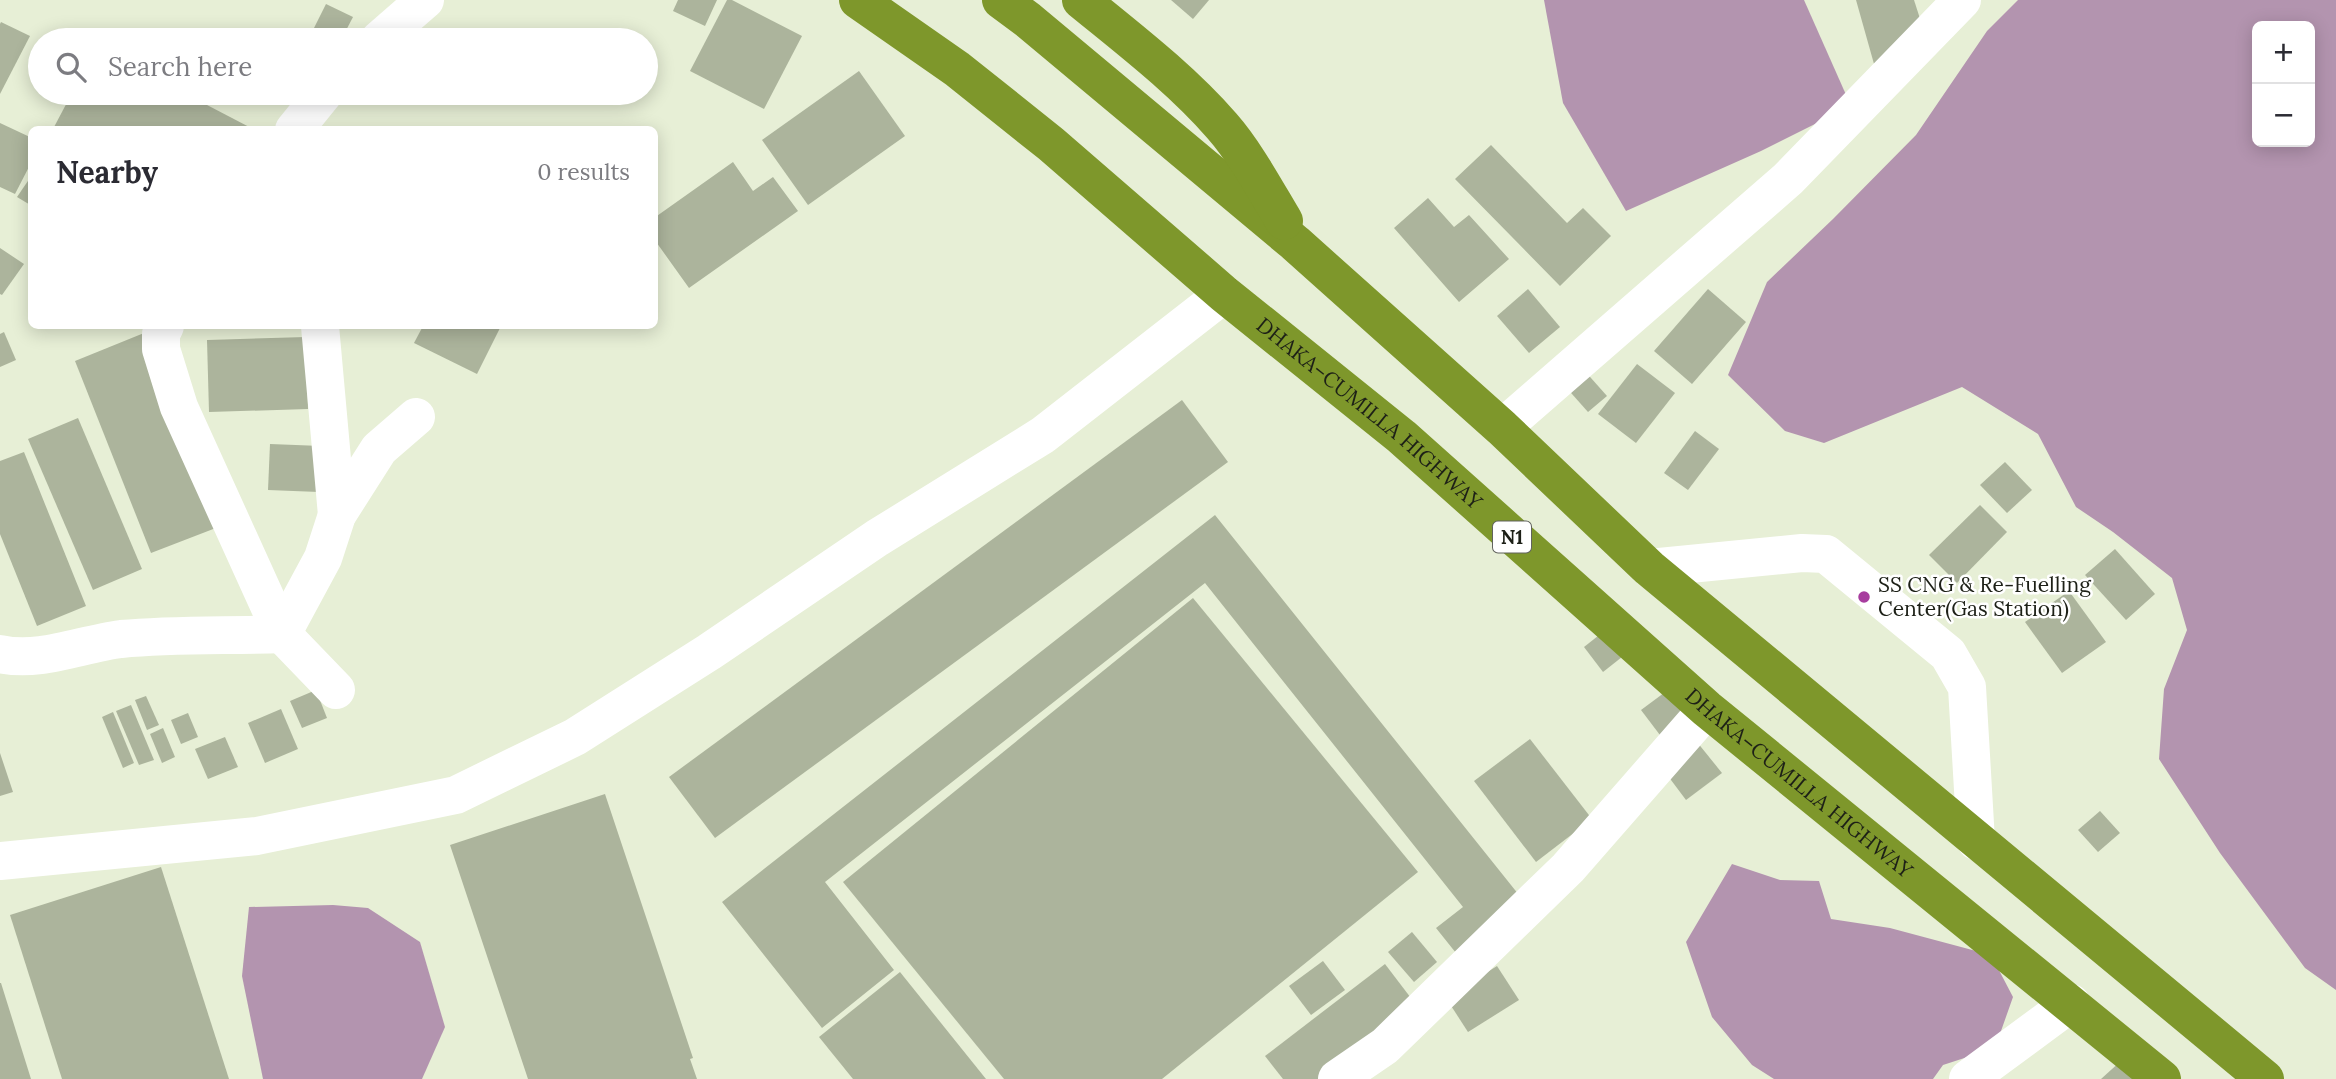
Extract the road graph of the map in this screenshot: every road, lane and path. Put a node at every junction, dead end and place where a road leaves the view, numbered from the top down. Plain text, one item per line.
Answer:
1 (425, 0) edge
2 (858, 0) edge
3 (1001, 0) edge
4 (1082, 0) edge
5 (1962, 0) edge
6 (393, 28) edge
7 (315, 105) edge
8 (300, 126) edge
9 (1295, 243) junction
10 (1224, 294) junction
11 (164, 329) edge
12 (320, 329) edge
13 (416, 417) dead end
14 (1502, 428) junction
15 (337, 515) junction
16 (1649, 568) junction
17 (282, 634) junction
18 (0, 654) edge
19 (336, 690) dead end
20 (1707, 709) junction
21 (1976, 841) junction
22 (0, 861) edge
23 (2071, 1003) junction
24 (1337, 1079) edge
25 (1968, 1079) edge
26 (2162, 1079) edge
27 (2265, 1079) edge

1 - 6 street
2 - 10 highway, DHAKA–CUMILLA HIGHWAY / N1
3 - 9 highway
4 - 9 highway
5 - 14 street
7 - 8 street
9 - 14 highway
10 - 20 highway, DHAKA–CUMILLA HIGHWAY / N1
10 - 22 street
11 - 17 street
12 - 15 street
13 - 15 street
14 - 16 highway
15 - 17 street
16 - 21 highway
16 - 21 street
17 - 18 street
17 - 19 street
20 - 23 highway, DHAKA–CUMILLA HIGHWAY / N1
20 - 24 street
21 - 27 highway
23 - 25 street
23 - 26 highway, DHAKA–CUMILLA HIGHWAY / N1

